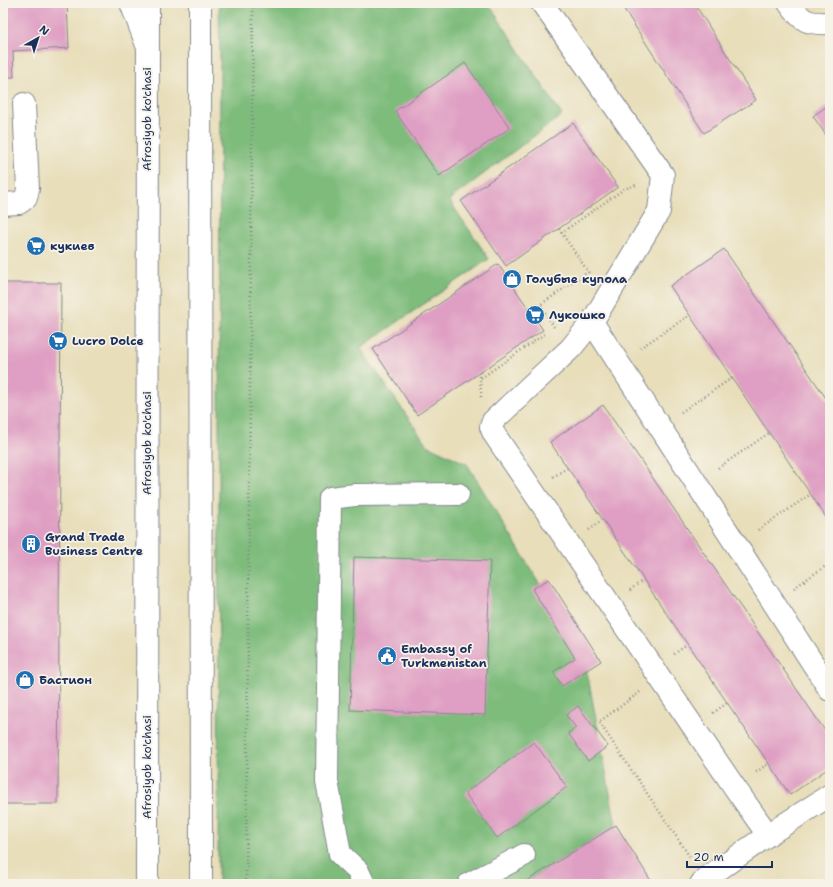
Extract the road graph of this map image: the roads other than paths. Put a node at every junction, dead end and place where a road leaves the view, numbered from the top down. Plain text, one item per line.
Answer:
1 (131, 3) edge
2 (148, 3) edge
3 (200, 3) edge
4 (542, 3) edge
5 (789, 3) edge
6 (830, 23) edge
7 (147, 45) junction
8 (24, 104) dead end
9 (3, 204) edge
10 (592, 322) junction
11 (458, 494) dead end
12 (830, 690) edge
13 (830, 795) edge
14 (768, 835) junction
15 (524, 855) dead end
16 (703, 882) edge
17 (147, 884) edge
18 (201, 884) edge
19 (364, 884) edge
20 (469, 884) edge

1 - 7 main road
2 - 7 main road, Afrosiyob ko'chasi
3 - 18 main road
4 - 10 main road
5 - 6 main road
7 - 17 main road, Afrosiyob ko'chasi
8 - 9 main road
10 - 12 main road
10 - 14 main road
11 - 19 main road
13 - 14 main road
14 - 16 main road
15 - 20 main road

